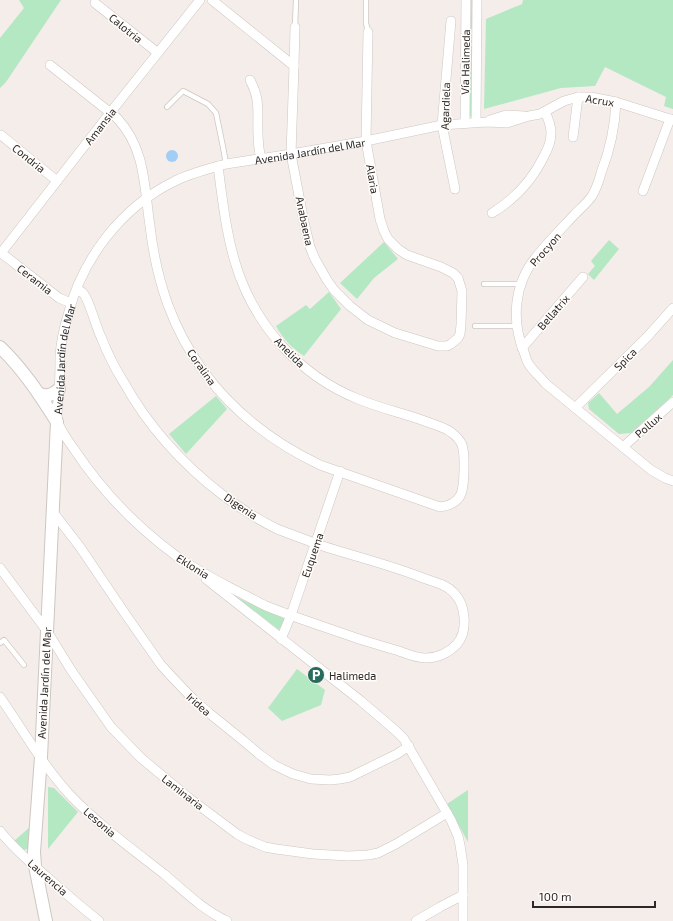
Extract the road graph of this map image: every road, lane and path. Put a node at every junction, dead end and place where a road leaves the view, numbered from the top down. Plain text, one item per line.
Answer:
1 (200, 0) edge
2 (212, 0) edge
3 (296, 0) edge
4 (366, 0) edge
5 (466, 0) edge
6 (477, 0) edge
7 (95, 3) dead end
8 (451, 21) dead end
9 (295, 27) joint
10 (368, 32) joint
11 (158, 53) junction
12 (50, 65) dead end
13 (294, 66) junction
14 (250, 80) dead end
15 (578, 97) junction
16 (616, 102) junction
17 (167, 107) dead end
18 (545, 112) junction
19 (110, 113) junction
20 (671, 120) edge
21 (476, 122) junction
22 (487, 122) joint
23 (465, 123) junction
24 (442, 125) junction
25 (1, 135) edge
26 (573, 137) dead end
27 (366, 141) junction
28 (291, 154) junction
29 (261, 159) junction
30 (222, 165) junction
31 (57, 181) junction
32 (455, 190) dead end
33 (643, 191) dead end
34 (146, 199) junction
35 (492, 213) dead end
36 (1, 252) edge
37 (583, 277) dead end
38 (460, 281) joint
39 (484, 284) dead end
40 (520, 284) junction
41 (77, 289) junction
42 (71, 303) junction
43 (673, 308) edge
44 (475, 326) dead end
45 (516, 326) junction
46 (0, 347) edge
47 (522, 348) junction
48 (59, 390) junction
49 (40, 394) junction
50 (673, 402) edge
51 (576, 408) junction
52 (57, 422) junction
53 (622, 447) junction
54 (463, 450) joint
55 (340, 471) junction
56 (673, 480) edge
57 (53, 512) junction
58 (316, 544) junction
59 (191, 567) junction
60 (0, 568) edge
61 (291, 615) junction
62 (47, 631) junction
63 (462, 637) joint
64 (281, 638) junction
65 (0, 643) edge
66 (24, 665) dead end
67 (0, 696) edge
68 (408, 746) junction
69 (41, 757) junction
70 (447, 813) junction
71 (0, 831) edge
72 (35, 866) junction
73 (464, 895) junction
74 (46, 921) edge
75 (99, 921) edge
76 (227, 921) edge
77 (416, 921) edge
78 (463, 921) edge

1 - 11 street, Amansia
2 - 13 street
3 - 9 lane
4 - 10 lane
5 - 23 street, Vía Halimeda
6 - 21 street, Vía Halimeda
7 - 11 street, Calotria
8 - 24 street, Agardiela
9 - 13 street, Anabaena
10 - 27 street, Alaria
11 - 19 street, Amansia
12 - 19 street, Coralina
13 - 28 street, Anabaena
14 - 29 street
15 - 16 street, Acrux
15 - 18 street, Acrux
15 - 26 street
16 - 20 street, Acrux
16 - 40 street, Procyon
17 - 30 lane
18 - 22 street, Acrux
18 - 35 street
19 - 31 street, Amansia
19 - 34 street, Coralina
20 - 33 street
21 - 22 street, Avenida Jardín del Mar
21 - 23 street, Avenida Jardín del Mar
23 - 24 street, Avenida Jardín del Mar
24 - 27 street, Avenida Jardín del Mar
24 - 32 street, Agardiela
25 - 31 street, Condria
27 - 28 street, Avenida Jardín del Mar
27 - 38 street, Alaria
28 - 29 street, Avenida Jardín del Mar
28 - 38 street, Anabaena
29 - 30 street, Avenida Jardín del Mar
30 - 34 street, Avenida Jardín del Mar
30 - 54 street, Anelida
31 - 36 street, Amansia
34 - 41 street, Avenida Jardín del Mar
34 - 55 street, Coralina
36 - 42 street, Ceramia
37 - 47 street, Bellatrix
39 - 40 lane
40 - 45 street, Procyon
41 - 42 street, Avenida Jardín del Mar
41 - 58 street, Digenia
42 - 48 street, Avenida Jardín del Mar
43 - 51 street, Spica
44 - 45 lane
45 - 47 street, Procyon
46 - 49 street, Eklonia
47 - 51 street, Procyon
48 - 49 street
48 - 52 street, Avenida Jardín del Mar
49 - 52 street, Eklonia
50 - 53 street, Pollux
51 - 53 street, Procyon
52 - 57 street, Avenida Jardín del Mar
52 - 59 street, Eklonia
53 - 56 street, Procyon
54 - 55 street, Coralina
55 - 58 street, Euquema
57 - 62 street, Avenida Jardín del Mar
57 - 68 street, Iridea
58 - 61 street, Euquema
58 - 63 street, Digenia
59 - 61 street, Eklonia
59 - 64 street
60 - 62 street, Laminaria
61 - 63 street, Eklonia
61 - 64 street, Euquema
62 - 69 street, Avenida Jardín del Mar
62 - 70 street, Laminaria
64 - 68 street
65 - 66 lane
67 - 69 street, Lesonia
68 - 70 street
69 - 72 street, Avenida Jardín del Mar
69 - 76 street, Lesonia
70 - 73 street
71 - 72 street, Laurencia
72 - 74 street, Avenida Jardín del Mar
72 - 75 street, Laurencia
73 - 77 street
73 - 78 street

